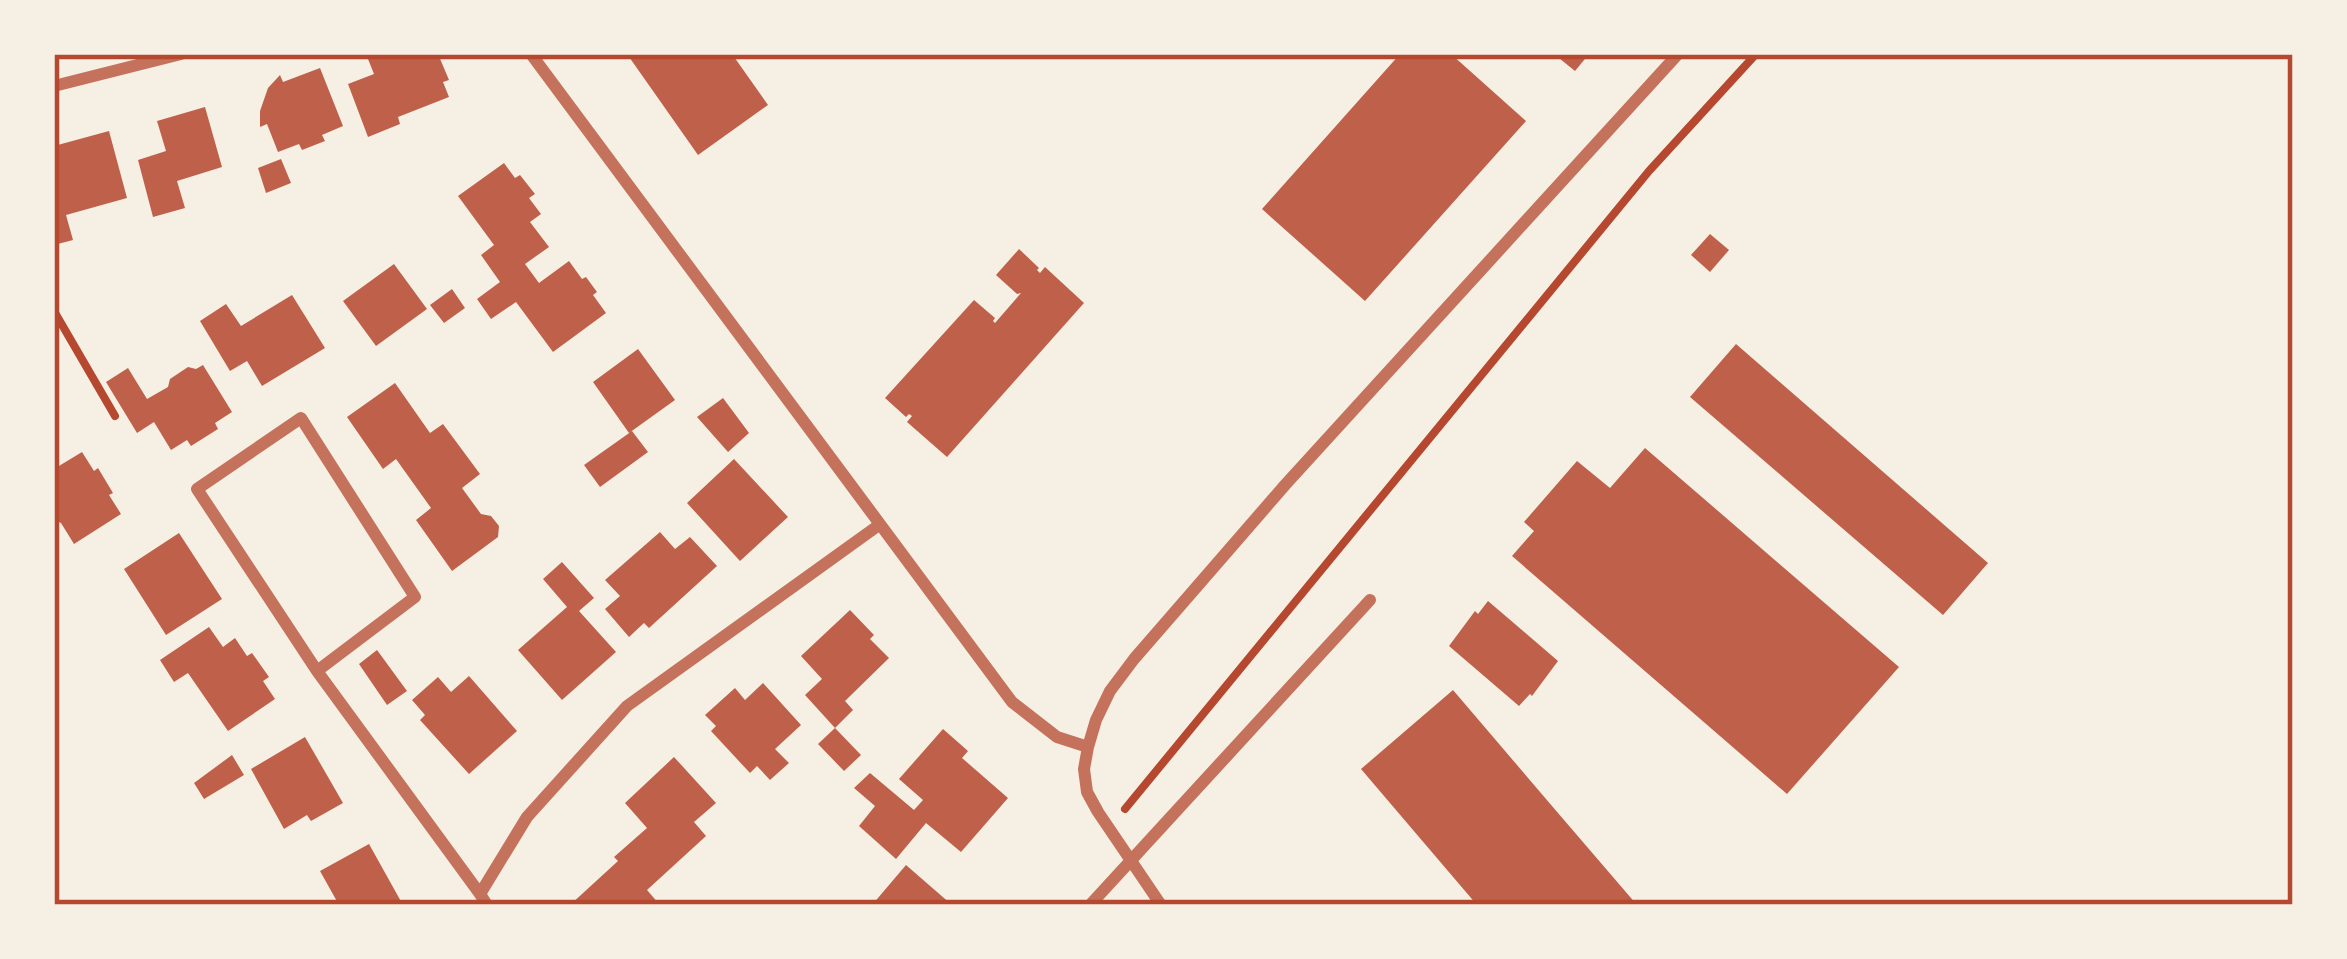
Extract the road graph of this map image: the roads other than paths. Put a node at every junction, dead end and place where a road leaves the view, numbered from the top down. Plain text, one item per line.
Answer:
1 (181, 54) edge
2 (531, 54) edge
3 (1678, 54) edge
4 (54, 86) edge
5 (879, 525) junction
6 (1370, 600) dead end
7 (317, 670) junction
8 (1088, 746) junction
9 (1130, 860) junction
10 (484, 900) edge
11 (1090, 905) edge
12 (1161, 905) edge

1 - 4 street
2 - 5 street
3 - 8 street
5 - 8 street
5 - 10 street
6 - 9 street
7 - 7 street
7 - 10 street
8 - 9 street
9 - 11 street
9 - 12 street

